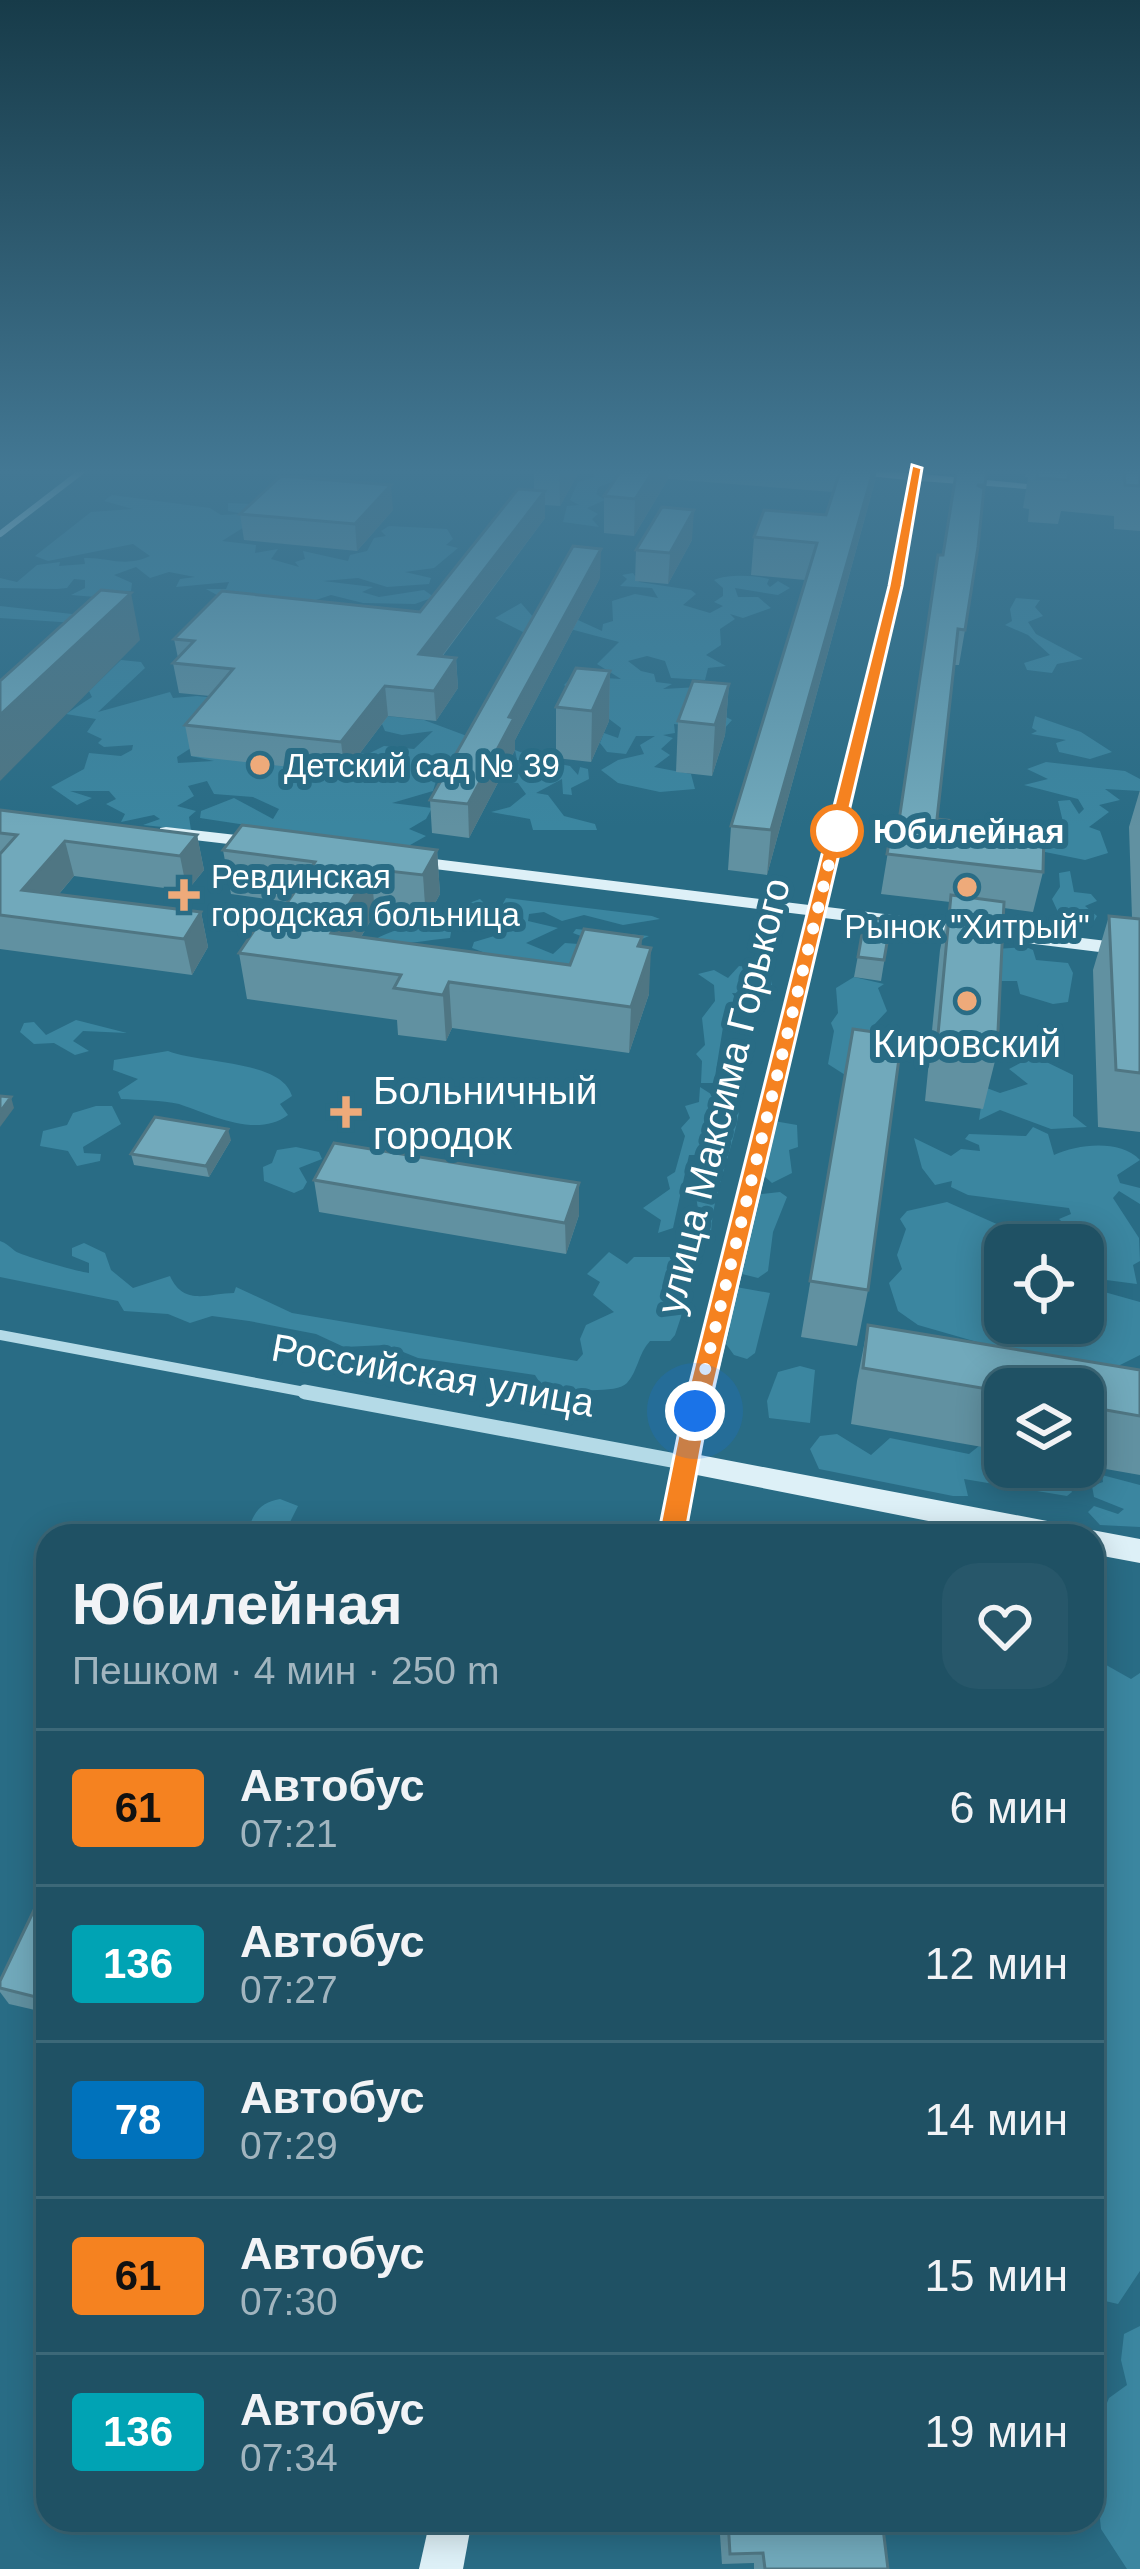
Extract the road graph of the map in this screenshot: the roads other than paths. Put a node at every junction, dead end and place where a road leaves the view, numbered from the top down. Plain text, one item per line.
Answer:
1 (896, 588) edge
2 (156, 830) edge
3 (286, 846) edge
4 (388, 859) edge
5 (817, 911) junction
6 (1140, 951) edge
7 (0, 1336) edge
8 (688, 1463) junction
9 (674, 1524) edge
10 (1001, 1524) edge
11 (1104, 1544) edge
12 (1140, 1551) edge
13 (449, 2532) edge
14 (441, 2569) edge

1 - 5 main road, улица Максима Горького
2 - 3 main road
4 - 5 main road
5 - 6 main road
5 - 8 main road, улица Максима Горького
7 - 8 street, Российская улица
8 - 9 main road, улица Максима Горького
8 - 10 main road, Российская улица
11 - 12 main road
13 - 14 main road

